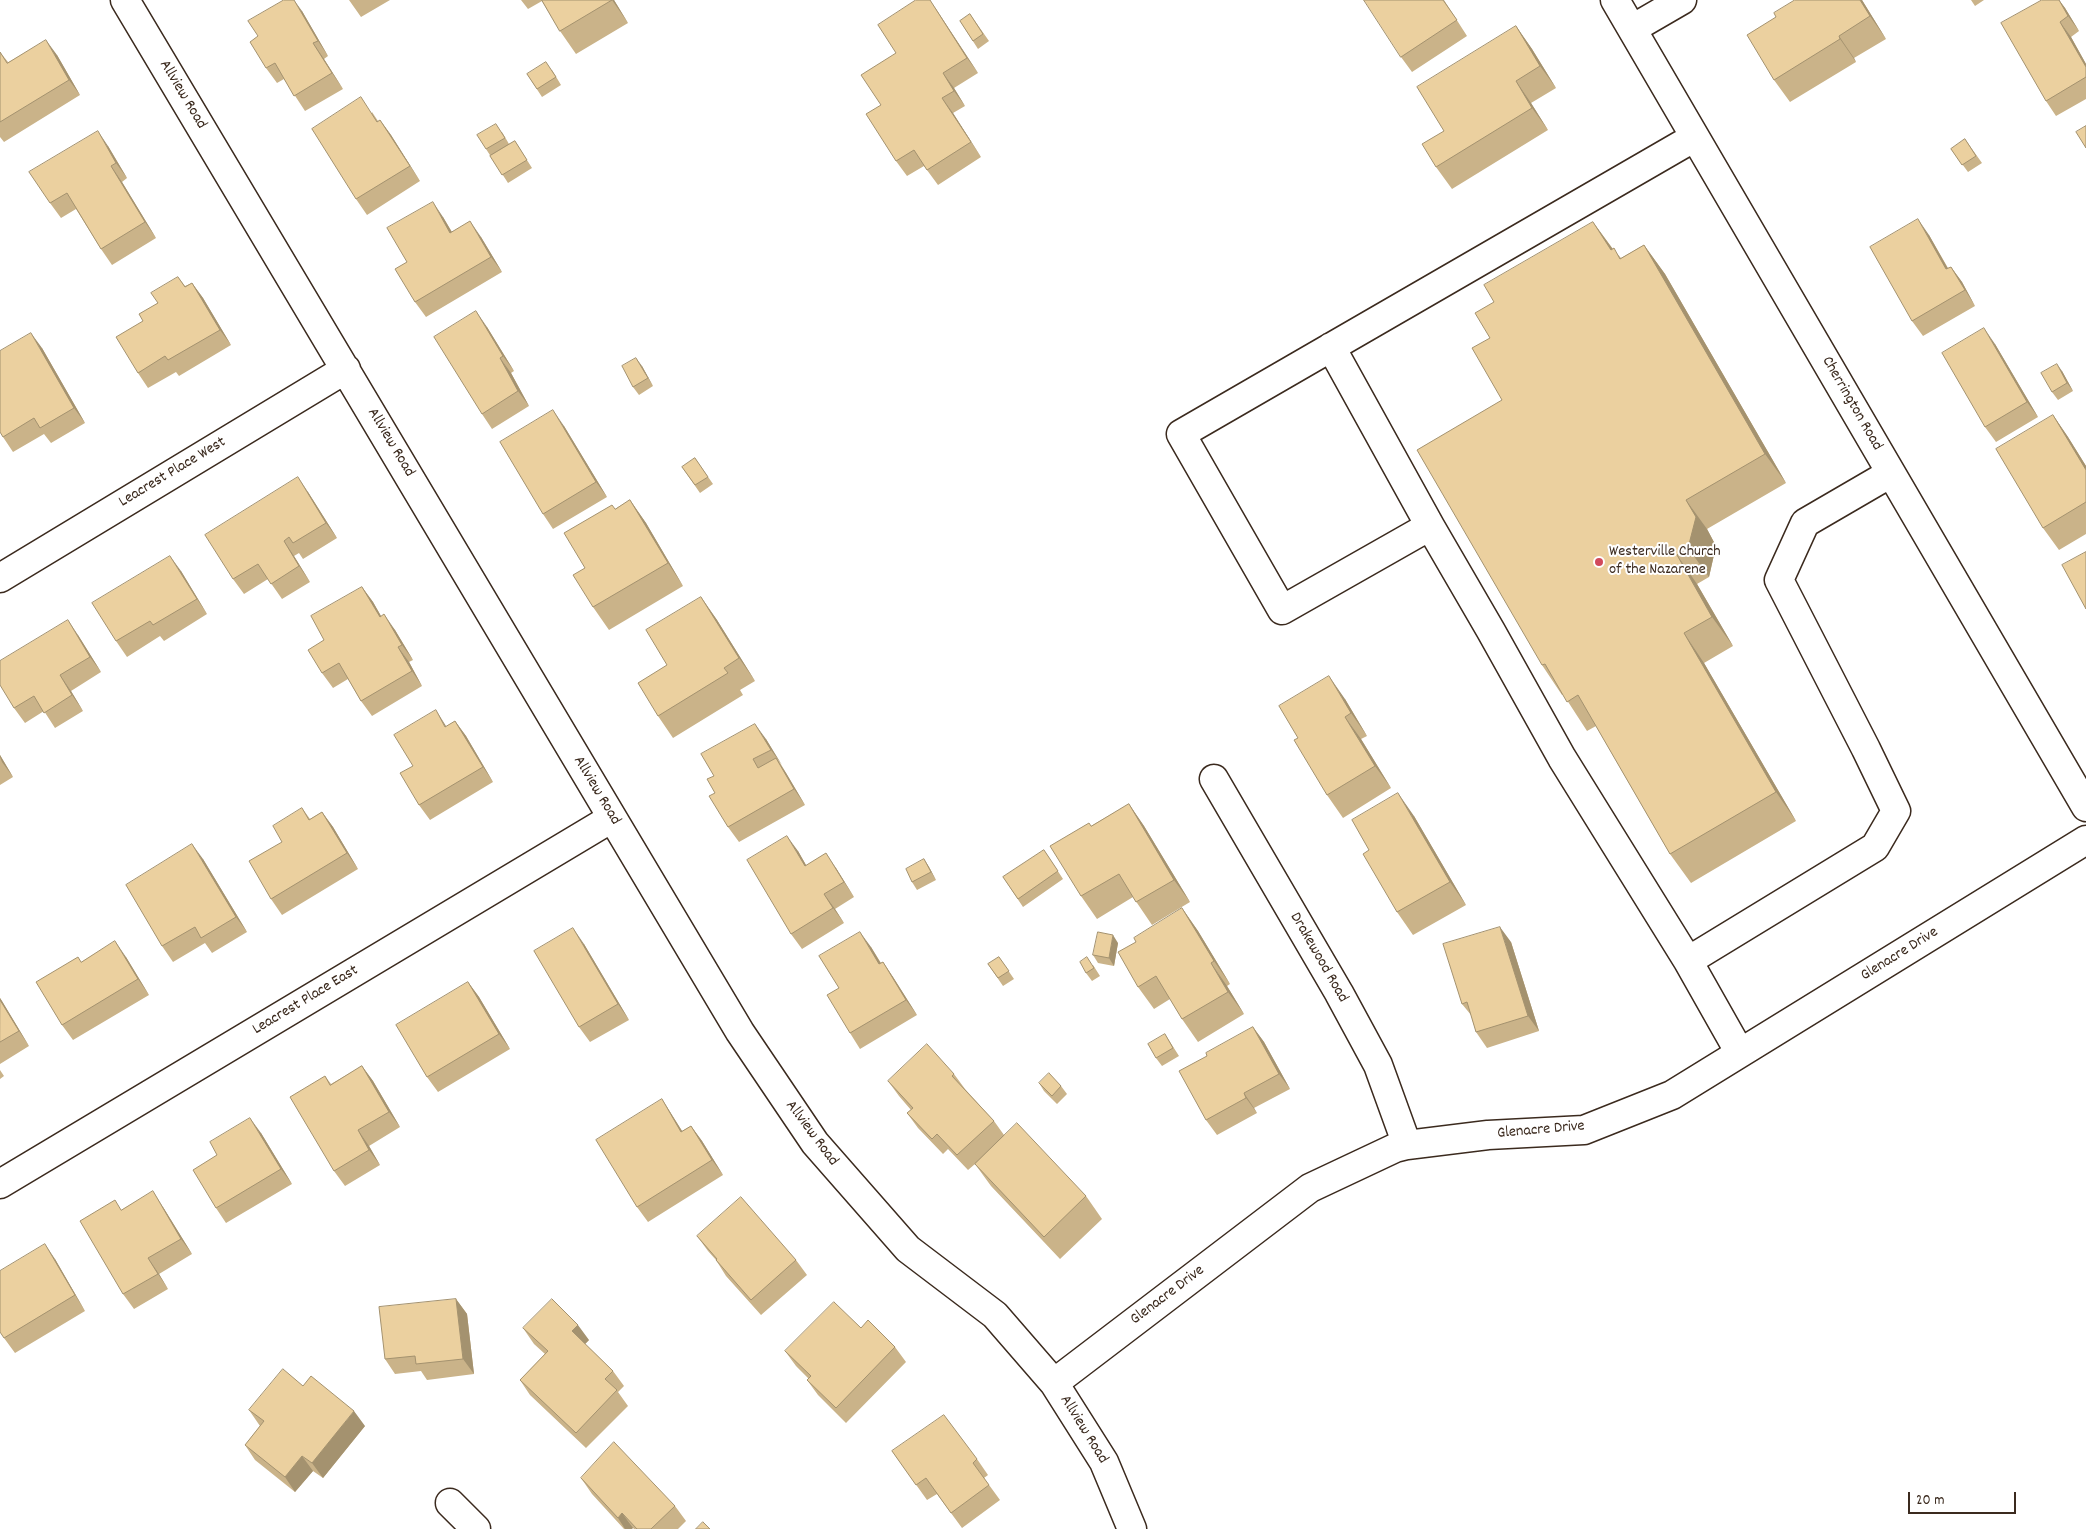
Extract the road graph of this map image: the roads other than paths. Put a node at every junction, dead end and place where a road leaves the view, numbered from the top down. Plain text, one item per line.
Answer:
1 (125, 0) edge
2 (1615, 0) edge
3 (1682, 0) edge
4 (1632, 29) junction
5 (1695, 137) junction
6 (1330, 348) junction
7 (346, 369) junction
8 (1891, 473) junction
9 (1430, 526) junction
10 (0, 578) edge
11 (1214, 779) dead end
12 (2086, 807) edge
13 (612, 818) junction
14 (2086, 840) edge
15 (1688, 961) junction
16 (1740, 1053) junction
17 (1407, 1145) junction
18 (0, 1184) edge
19 (1054, 1383) junction
20 (450, 1503) dead end
21 (476, 1529) edge
22 (1132, 1529) edge

1 - 7 street, Allview Road
2 - 4 street, Cherrington Road
3 - 4 street
4 - 5 street, Cherrington Road
5 - 6 street
5 - 8 street, Cherrington Road
6 - 9 street
6 - 9 street
7 - 10 street, Leacrest Place West
7 - 13 street, Allview Road
8 - 12 street, Cherrington Road
8 - 15 street
9 - 15 street
11 - 17 street, Drakewood Road
13 - 18 street, Leacrest Place East
13 - 19 street, Allview Road
14 - 16 street, Glenacre Drive
15 - 16 street
16 - 17 street, Glenacre Drive
17 - 19 street, Glenacre Drive
19 - 22 street, Allview Road
20 - 21 street

